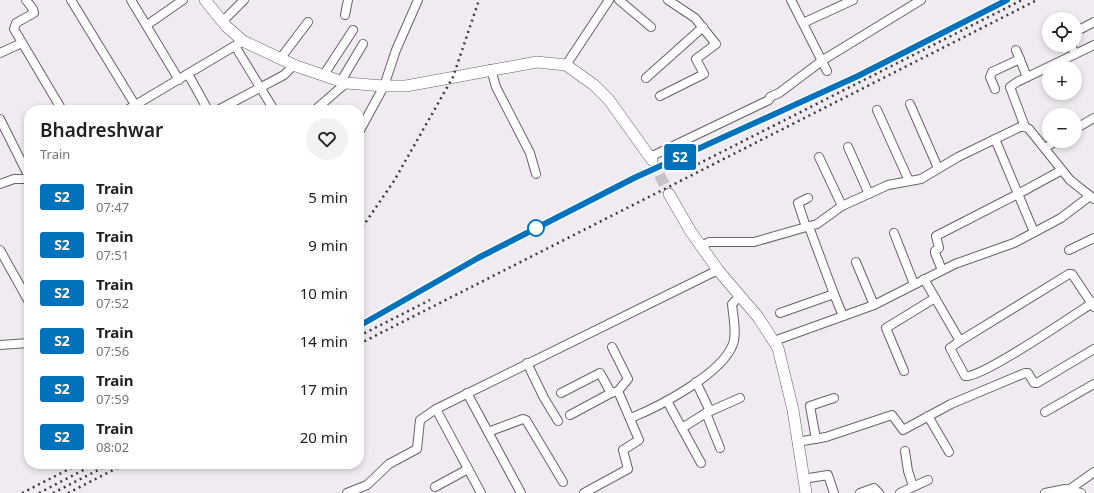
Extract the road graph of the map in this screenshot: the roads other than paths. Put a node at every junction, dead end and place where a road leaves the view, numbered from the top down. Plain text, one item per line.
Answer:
1 (26, 0) edge
2 (71, 0) edge
3 (131, 0) edge
4 (182, 0) edge
5 (205, 0) edge
6 (244, 0) edge
7 (348, 0) edge
8 (418, 0) edge
9 (609, 0) edge
10 (619, 0) edge
11 (668, 0) edge
12 (791, 0) edge
13 (853, 0) edge
14 (921, 0) edge
15 (345, 15) dead end
16 (222, 22) junction
17 (308, 22) dead end
18 (1094, 22) edge
19 (803, 23) junction
20 (146, 25) junction
21 (651, 27) dead end
22 (703, 27) junction
23 (1082, 28) edge
24 (353, 30) dead end
25 (22, 43) junction
26 (239, 44) junction
27 (363, 44) dead end
28 (1094, 45) edge
29 (1016, 50) dead end
30 (0, 53) edge
31 (1075, 54) joint
32 (280, 59) junction
33 (1020, 59) junction
34 (823, 60) junction
35 (294, 65) junction
36 (566, 65) junction
37 (491, 70) junction
38 (827, 70) dead end
39 (188, 74) junction
40 (323, 76) junction
41 (1028, 77) junction
42 (646, 78) dead end
43 (179, 80) junction
44 (343, 82) junction
45 (384, 86) junction
46 (261, 88) junction
47 (995, 89) dead end
48 (660, 96) dead end
49 (910, 104) dead end
50 (59, 105) edge
51 (135, 105) edge
52 (142, 105) edge
53 (205, 105) edge
54 (228, 105) edge
55 (271, 105) edge
56 (320, 105) edge
57 (877, 110) dead end
58 (1094, 118) edge
59 (0, 119) edge
60 (364, 123) edge
61 (1082, 125) edge
62 (1025, 127) junction
63 (995, 139) junction
64 (1042, 145) edge
65 (848, 147) dead end
66 (1045, 148) edge
67 (819, 156) dead end
68 (651, 159) joint
69 (24, 168) edge
70 (938, 168) junction
71 (1062, 170) junction
72 (536, 174) dead end
73 (24, 178) edge
74 (909, 181) junction
75 (0, 184) edge
76 (669, 194) tunnel mouth
77 (869, 194) junction
78 (1018, 194) junction
79 (808, 198) dead end
80 (1092, 198) edge
81 (842, 206) junction
82 (808, 227) junction
83 (1034, 232) junction
84 (894, 233) dead end
85 (1094, 238) edge
86 (701, 246) junction
87 (0, 250) edge
88 (1069, 250) dead end
89 (856, 262) dead end
90 (718, 270) junction
91 (942, 270) junction
92 (924, 279) junction
93 (914, 284) junction
94 (24, 293) edge
95 (834, 294) junction
96 (740, 296) junction
97 (935, 298) junction
98 (1093, 304) edge
99 (874, 305) junction
100 (780, 313) dead end
101 (843, 316) junction
102 (774, 341) junction
103 (960, 341) junction
104 (24, 343) edge
105 (0, 345) edge
106 (612, 347) dead end
107 (1094, 349) edge
108 (527, 363) junction
109 (904, 371) dead end
110 (696, 382) junction
111 (1094, 384) edge
112 (615, 392) junction
113 (467, 393) junction
114 (561, 393) dead end
115 (740, 398) dead end
116 (834, 398) dead end
117 (667, 401) junction
118 (436, 409) junction
119 (708, 412) junction
120 (1045, 412) dead end
121 (570, 414) dead end
122 (928, 416) junction
123 (631, 418) junction
124 (558, 421) dead end
125 (682, 428) junction
126 (488, 432) junction
127 (816, 439) junction
128 (797, 442) junction
129 (720, 448) dead end
130 (905, 451) dead end
131 (949, 452) dead end
132 (701, 463) dead end
133 (468, 469) junction
134 (1094, 472) edge
135 (803, 480) junction
136 (928, 480) dead end
137 (563, 482) dead end
138 (913, 486) junction
139 (434, 487) dead end
140 (1070, 489) junction
141 (347, 493) edge
142 (481, 493) edge
143 (521, 493) edge
144 (584, 493) edge
145 (806, 493) edge
146 (834, 493) edge
147 (860, 493) edge
148 (879, 493) edge
149 (900, 493) edge
150 (1045, 493) edge
151 (1081, 493) edge

1 - 25 street
2 - 51 street
3 - 20 street
4 - 20 street
5 - 16 street
6 - 16 street
7 - 15 street
8 - 45 street
9 - 36 street
10 - 21 street
11 - 22 street
12 - 19 street
13 - 19 street
14 - 34 street
16 - 26 street
17 - 32 street
18 - 23 street
19 - 34 street
20 - 43 street
22 - 42 street
22 - 48 street
24 - 40 street
25 - 30 street
25 - 50 street
26 - 32 street
26 - 39 street
26 - 46 street
27 - 44 street
28 - 31 street
29 - 33 street
31 - 41 street
32 - 35 street
33 - 41 street
33 - 47 street
34 - 38 street
34 - 68 street
35 - 40 street
35 - 46 street
36 - 37 street
36 - 68 street
37 - 45 street
37 - 72 street
39 - 43 street
39 - 53 street
40 - 44 street
41 - 62 street
43 - 52 street
44 - 45 street
44 - 56 street
45 - 60 street
46 - 54 street
46 - 55 street
49 - 70 street
57 - 74 street
58 - 61 street
59 - 69 street
62 - 63 street
62 - 64 street
63 - 70 street
63 - 78 street
65 - 77 street
66 - 71 street
67 - 81 street
70 - 74 street
71 - 78 street
71 - 80 street
73 - 75 street
74 - 77 street
76 - 86 street
77 - 81 street
78 - 83 street
78 - 91 street
79 - 82 street
80 - 83 street
81 - 82 street
82 - 86 street
82 - 95 street
83 - 91 street
84 - 93 street
85 - 88 street
86 - 90 street
87 - 94 street
89 - 99 street
90 - 96 street
90 - 108 street
91 - 92 street
92 - 93 street
92 - 97 street
93 - 99 street
95 - 100 street
95 - 101 street
96 - 102 street
96 - 110 street
97 - 103 street
97 - 109 street
98 - 103 street
98 - 103 street
99 - 101 street
101 - 102 street
102 - 128 street
104 - 105 street
106 - 112 street
107 - 122 street
108 - 113 street
108 - 124 street
110 - 117 street
110 - 119 street
111 - 120 street
112 - 114 street
112 - 121 street
112 - 123 street
113 - 118 street
113 - 126 street
115 - 119 street
116 - 127 street
117 - 123 street
117 - 125 street
118 - 133 street
118 - 141 street
119 - 125 street
119 - 129 street
122 - 127 street
122 - 131 street
123 - 144 street
125 - 132 street
126 - 137 street
126 - 143 street
127 - 128 street
128 - 135 street
130 - 138 street
133 - 139 street
133 - 142 street
134 - 140 street
135 - 145 street
135 - 146 street
136 - 138 street
138 - 149 street
140 - 150 street
140 - 151 street
147 - 148 street

